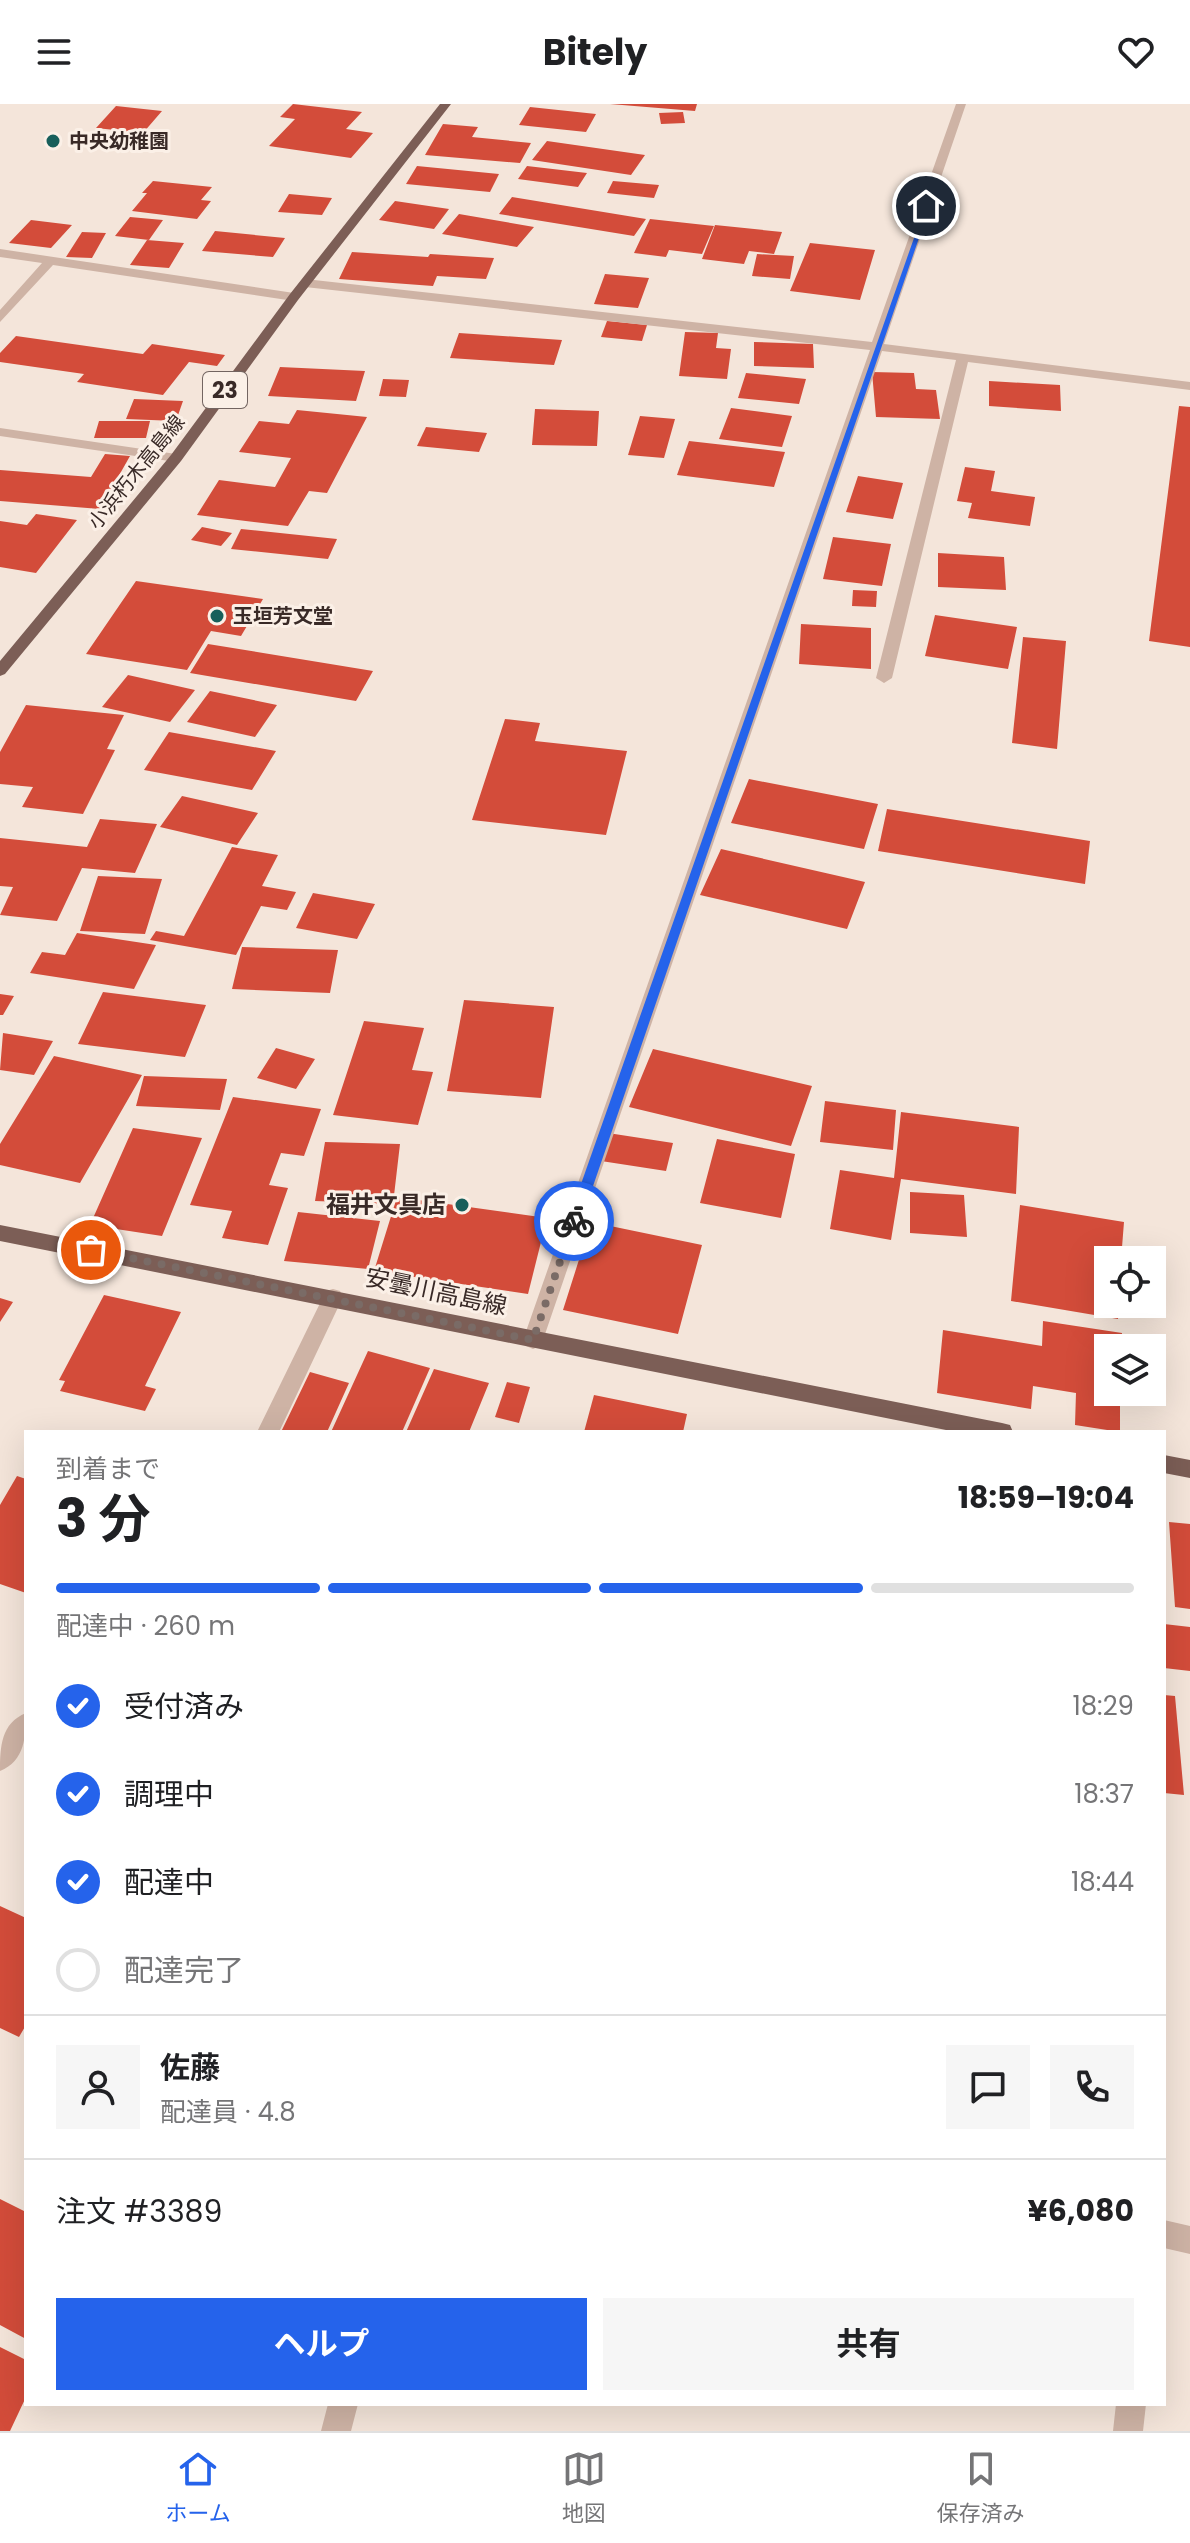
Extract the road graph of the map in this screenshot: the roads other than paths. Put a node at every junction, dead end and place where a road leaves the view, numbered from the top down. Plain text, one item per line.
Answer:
1 (446, 104) edge
2 (961, 104) edge
3 (0, 253) edge
4 (50, 261) junction
5 (305, 283) junction
6 (294, 297) junction
7 (0, 318) edge
8 (876, 345) junction
9 (963, 356) junction
10 (1190, 386) edge
11 (0, 432) edge
12 (176, 458) junction
13 (0, 671) edge
14 (884, 678) dead end
15 (0, 1233) edge
16 (333, 1297) junction
17 (533, 1340) junction
18 (269, 1430) edge
19 (992, 1430) edge
20 (1166, 1464) edge
21 (1190, 1469) edge
22 (24, 1727) edge
23 (0, 1759) edge
24 (1166, 2234) edge
25 (1190, 2240) edge
26 (342, 2406) edge
27 (1131, 2406) edge
28 (336, 2431) edge
29 (1128, 2431) edge

1 - 5 main road, 小浜朽木高島線 / 23
2 - 8 street
3 - 4 street
4 - 6 street
4 - 7 street
5 - 6 main road, 小浜朽木高島線 / 23
5 - 8 street
6 - 12 main road, 小浜朽木高島線 / 23
8 - 9 street
8 - 17 street
9 - 10 street
9 - 14 street
11 - 12 street
12 - 13 main road, 小浜朽木高島線 / 23
15 - 16 main road, 安曇川高島線
16 - 17 main road, 安曇川高島線
16 - 18 street
17 - 19 main road, 安曇川高島線
20 - 21 main road
22 - 23 street
24 - 25 street
26 - 28 street
27 - 29 street

